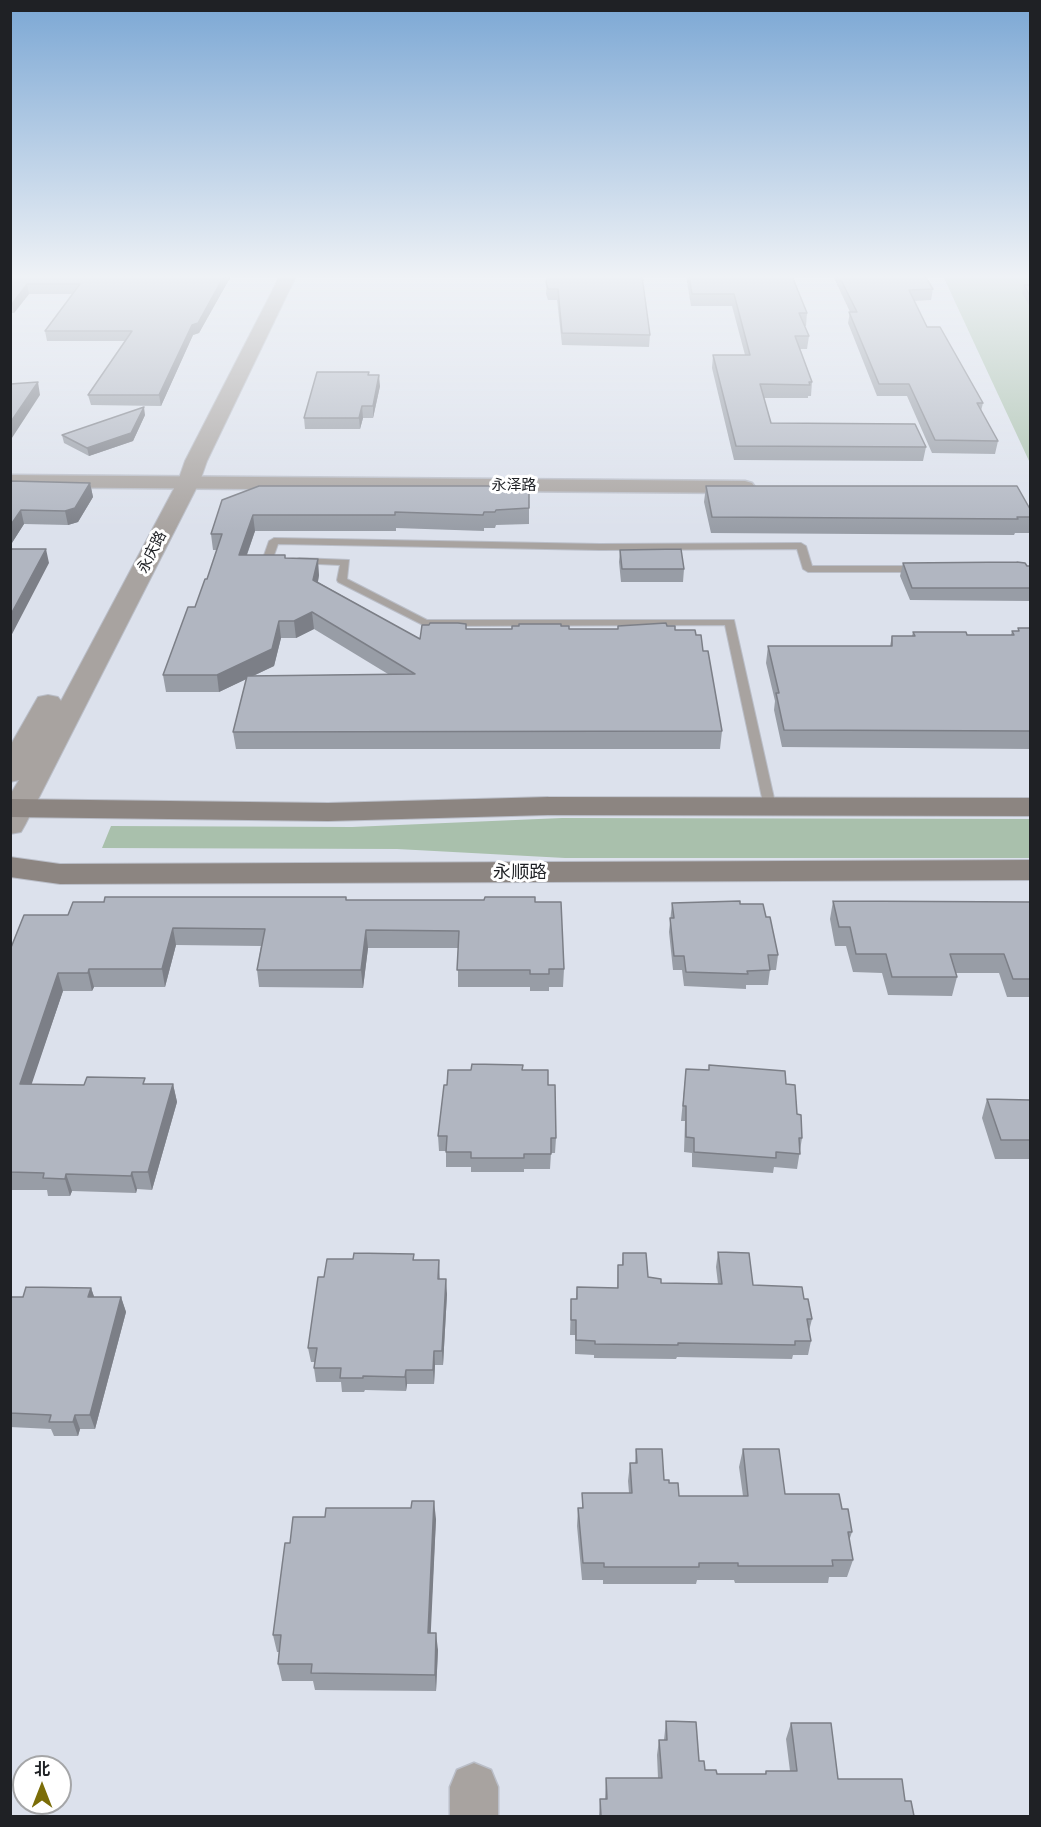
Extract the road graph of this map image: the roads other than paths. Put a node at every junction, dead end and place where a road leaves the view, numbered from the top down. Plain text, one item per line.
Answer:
1 (233, 361) edge
2 (246, 361) edge
3 (10, 481) edge
4 (163, 483) junction
5 (188, 483) junction
6 (769, 487) edge
7 (152, 504) dead end
8 (925, 569) edge
9 (59, 680) dead end
10 (10, 773) edge
11 (770, 807) junction
12 (1030, 807) edge
13 (13, 814) edge
14 (10, 867) edge
15 (1030, 870) edge

1 - 4 street, 永庆路
2 - 5 street, 永庆路
3 - 4 street, 永泽路
4 - 5 street, 永泽路
4 - 7 street, 永庆路
5 - 6 street, 永泽路
5 - 13 street, 永庆路
8 - 11 lane
9 - 10 street
11 - 12 main road
11 - 13 main road
14 - 15 main road, 永顺路

